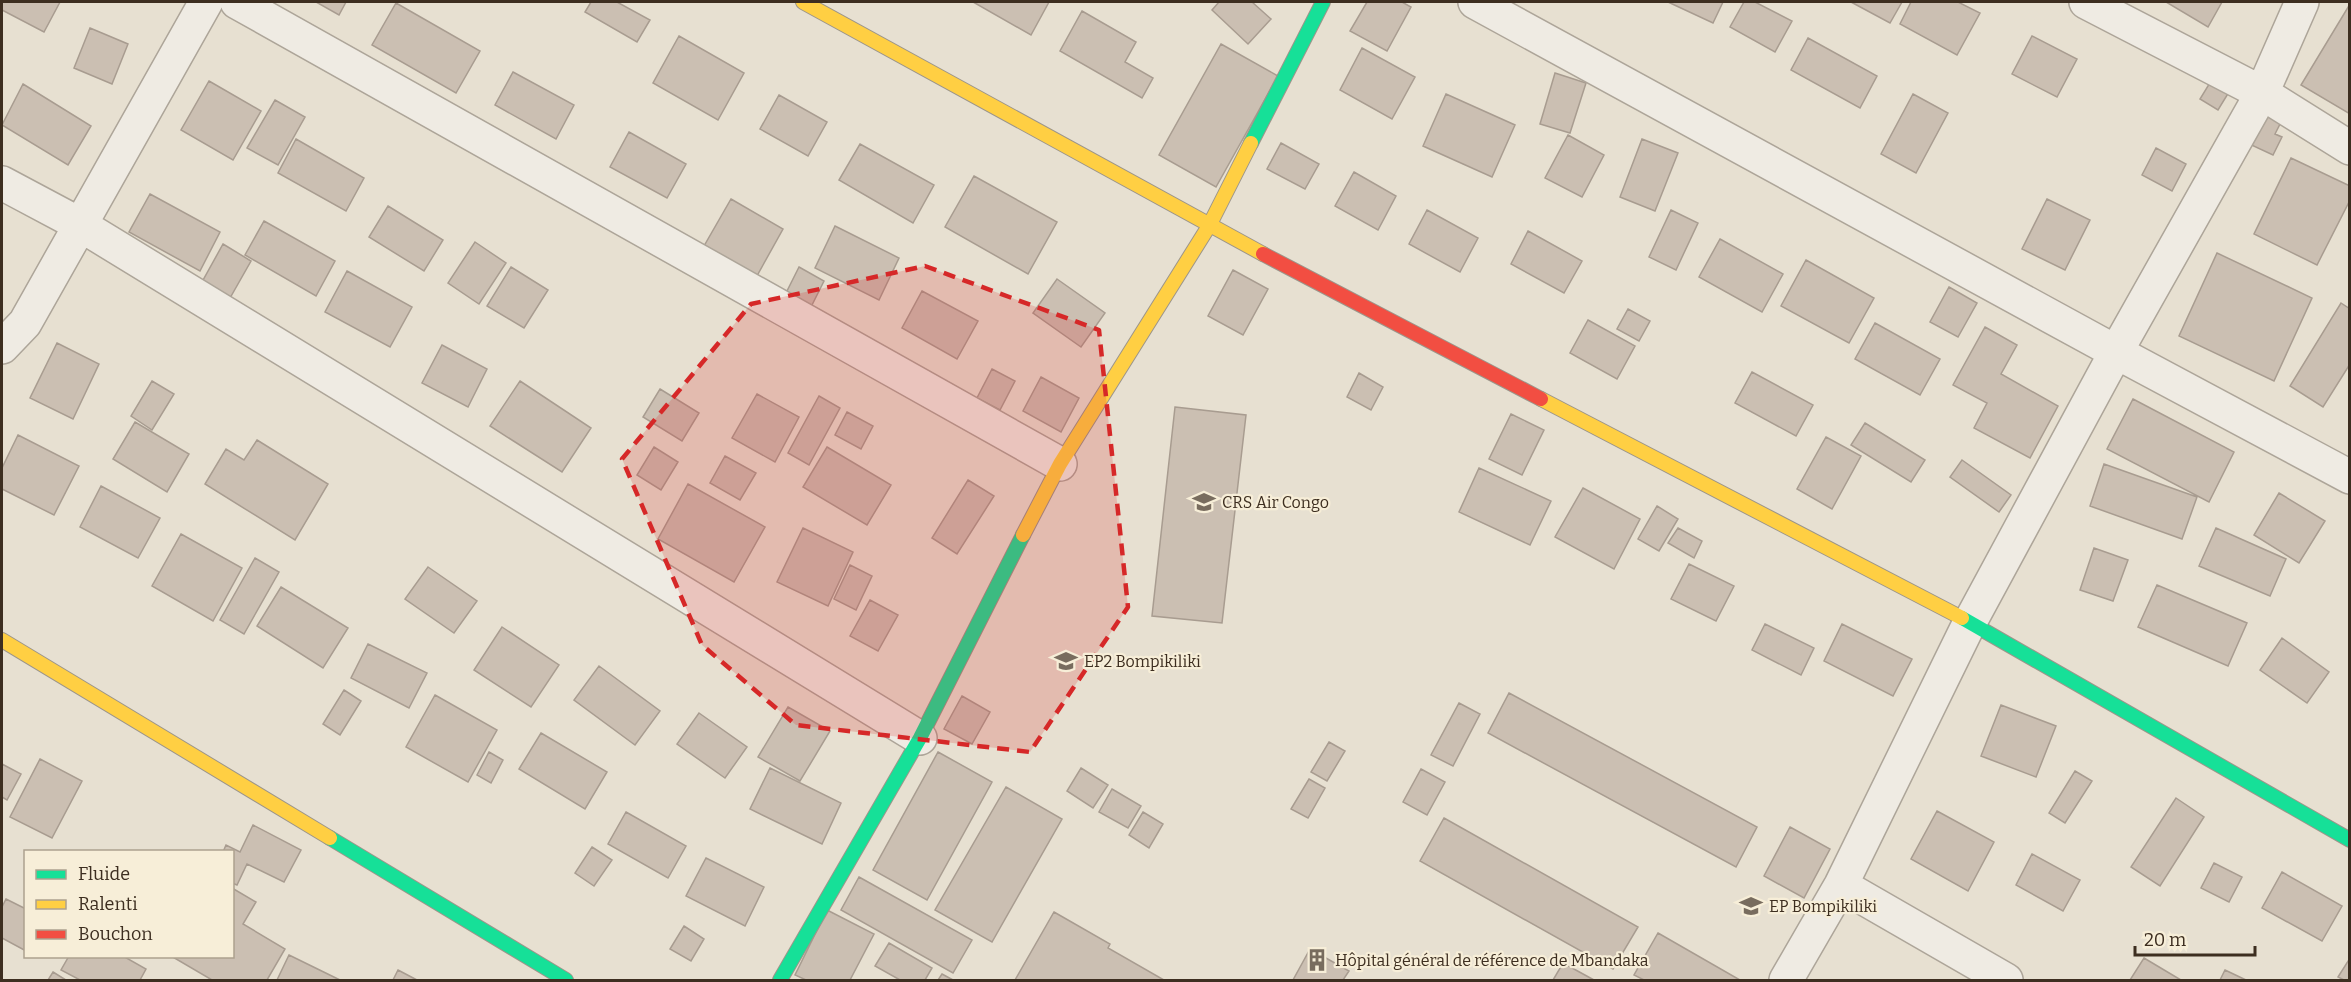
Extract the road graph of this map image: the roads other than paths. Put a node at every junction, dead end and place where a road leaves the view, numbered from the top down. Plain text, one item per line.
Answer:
1 (206, 2) edge
2 (237, 2) edge
3 (803, 2) edge
4 (1323, 2) edge
5 (1475, 2) edge
6 (2086, 2) edge
7 (2302, 2) edge
8 (2262, 93) junction
9 (2349, 148) edge
10 (2, 183) edge
11 (79, 224) junction
12 (1209, 225) junction
13 (2, 347) edge
14 (2115, 352) junction
15 (1060, 464) junction
16 (2349, 477) edge
17 (1970, 622) junction
18 (2, 640) edge
19 (920, 738) junction
20 (2349, 840) edge
21 (1841, 885) junction
22 (566, 981) edge
23 (780, 981) edge
24 (1786, 981) edge
25 (2006, 981) edge

1 - 11 street
2 - 15 street
3 - 12 street
4 - 12 street
5 - 14 street
6 - 8 street
7 - 8 street
8 - 9 street
8 - 14 street
10 - 11 street
11 - 13 street
11 - 19 street
12 - 15 street
12 - 17 street
14 - 16 street
14 - 17 street
15 - 19 street
17 - 20 street
17 - 21 street
18 - 22 street
19 - 23 street
21 - 24 street
21 - 25 street

